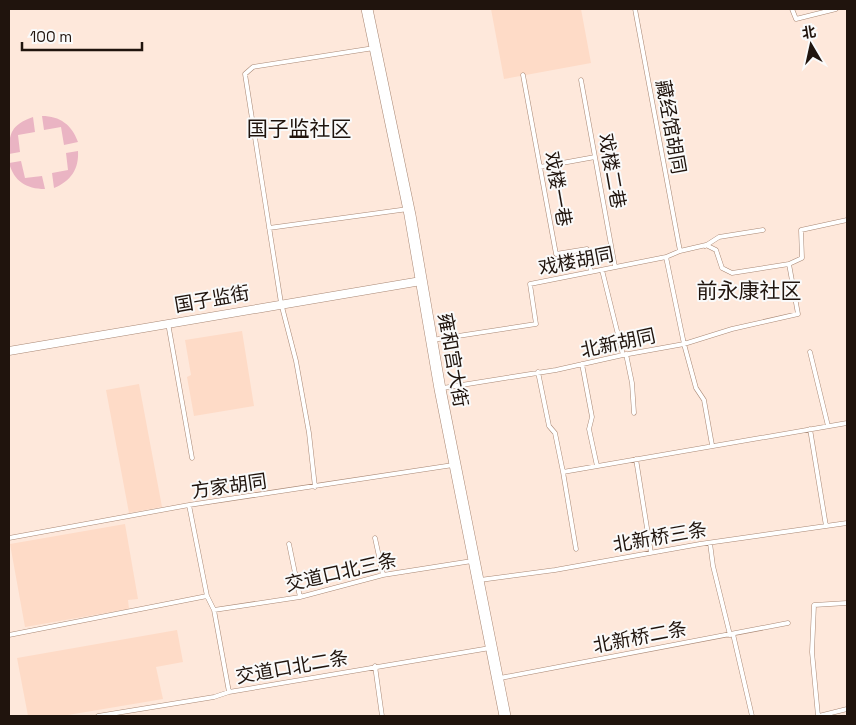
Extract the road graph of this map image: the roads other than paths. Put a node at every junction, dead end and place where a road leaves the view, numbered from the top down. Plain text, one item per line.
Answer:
1 (367, 9) edge
2 (635, 9) edge
3 (792, 9) edge
4 (836, 9) edge
5 (375, 48) junction
6 (523, 75) dead end
7 (581, 80) dead end
8 (595, 157) junction
9 (540, 167) junction
10 (408, 209) junction
11 (847, 220) edge
12 (269, 228) junction
13 (764, 230) dead end
14 (705, 246) junction
15 (680, 251) junction
16 (666, 258) junction
17 (789, 264) junction
18 (616, 267) junction
19 (602, 270) junction
20 (591, 272) junction
21 (421, 280) junction
22 (281, 304) junction
23 (168, 323) junction
24 (432, 340) junction
25 (684, 344) junction
26 (9, 351) edge
27 (810, 352) dead end
28 (624, 354) junction
29 (582, 364) junction
30 (538, 372) junction
31 (440, 389) junction
32 (634, 413) dead end
33 (847, 423) edge
34 (828, 426) junction
35 (810, 429) junction
36 (712, 445) junction
37 (192, 458) dead end
38 (636, 459) junction
39 (455, 464) junction
40 (597, 466) junction
41 (563, 472) junction
42 (315, 487) junction
43 (188, 506) junction
44 (847, 523) edge
45 (826, 526) junction
46 (9, 538) edge
47 (375, 538) dead end
48 (710, 543) junction
49 (289, 544) dead end
50 (576, 549) dead end
51 (651, 553) junction
52 (473, 560) junction
53 (384, 575) junction
54 (478, 580) junction
55 (207, 596) junction
56 (300, 597) junction
57 (847, 603) edge
58 (214, 610) junction
59 (788, 623) dead end
60 (731, 634) junction
61 (9, 635) edge
62 (492, 647) junction
63 (375, 666) junction
64 (498, 678) junction
65 (229, 692) junction
66 (847, 709) edge
67 (98, 716) edge
68 (382, 716) edge
69 (505, 716) edge
70 (752, 716) edge
71 (818, 716) edge

1 - 5 main road, 雍和宫大街
2 - 15 lane, 藏经馆胡同
3 - 4 lane
5 - 10 main road, 雍和宫大街
5 - 12 lane
6 - 9 lane, 戏楼一巷
7 - 8 lane, 戏楼二巷
8 - 9 lane
8 - 18 lane, 戏楼二巷
9 - 20 lane, 戏楼一巷
10 - 12 lane
10 - 21 main road, 雍和宫大街
11 - 17 lane
12 - 22 lane
13 - 14 lane, 戏楼胡同
14 - 15 lane, 戏楼胡同
14 - 17 lane
15 - 16 lane, 戏楼胡同
16 - 18 lane, 戏楼胡同
16 - 25 lane
17 - 25 lane, 北新胡同
18 - 19 lane, 戏楼胡同
19 - 20 lane, 戏楼胡同
19 - 28 lane
20 - 24 lane, 戏楼胡同
21 - 22 street, 国子监街
21 - 24 main road, 雍和宫大街
22 - 23 street, 国子监街
22 - 42 lane
23 - 26 street, 国子监街
23 - 37 lane
24 - 31 main road, 雍和宫大街
25 - 28 lane, 北新胡同
25 - 36 lane
27 - 34 lane
28 - 29 lane, 北新胡同
28 - 32 lane
29 - 30 lane, 北新胡同
29 - 40 lane
30 - 31 lane, 北新胡同
30 - 41 lane
31 - 39 main road, 雍和宫大街
33 - 34 lane
34 - 35 lane
35 - 36 lane
35 - 45 lane
36 - 38 lane
38 - 40 lane
38 - 51 lane
39 - 42 lane, 方家胡同
39 - 52 main road, 雍和宫大街
40 - 41 lane
41 - 50 lane
42 - 43 lane, 方家胡同
43 - 46 lane, 方家胡同
43 - 55 lane
44 - 45 lane, 北新桥三条
45 - 48 lane, 北新桥三条
47 - 53 lane
48 - 51 lane, 北新桥三条
48 - 60 lane
49 - 56 lane
51 - 54 lane, 北新桥三条
52 - 53 lane, 交道口北三条
52 - 54 main road, 雍和宫大街
53 - 56 lane, 交道口北三条
54 - 62 main road, 雍和宫大街
55 - 58 lane
55 - 61 lane
56 - 58 lane, 交道口北三条
57 - 71 lane
58 - 65 lane
59 - 60 lane, 北新桥二条
60 - 64 lane, 北新桥二条
60 - 70 lane
62 - 63 lane, 交道口北二条
62 - 64 main road, 雍和宫大街
63 - 65 lane, 交道口北二条
63 - 68 lane
64 - 69 main road, 雍和宫大街
65 - 67 lane, 交道口北二条
66 - 71 lane

